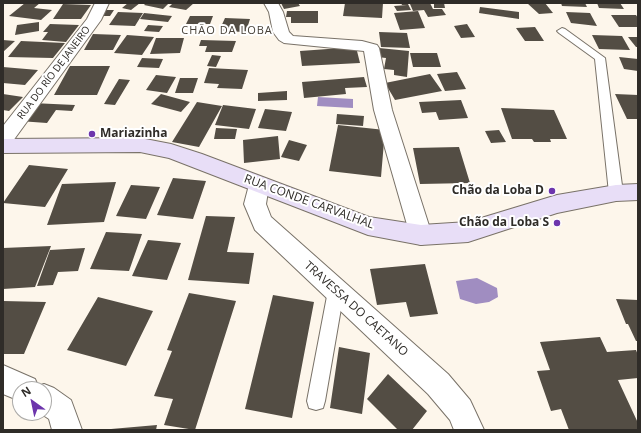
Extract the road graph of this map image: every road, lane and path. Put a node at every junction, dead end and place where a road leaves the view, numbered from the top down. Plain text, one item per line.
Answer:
1 (102, 3) edge
2 (271, 3) edge
3 (562, 32) dead end
4 (3, 140) edge
5 (3, 146) edge
6 (258, 185) junction
7 (616, 192) junction
8 (638, 192) edge
9 (421, 235) junction
10 (336, 291) junction
11 (316, 401) dead end
12 (52, 404) edge
13 (67, 430) edge
14 (469, 430) edge

1 - 4 street, RUA DO RÍO DE JANEIRO
2 - 9 street
3 - 7 lane
5 - 6 street, RUA CONDE CARVALHAL
6 - 9 street, RUA CONDE CARVALHAL
6 - 10 street, TRAVESSA DO CAETANO
7 - 8 street, RUA CONDE CARVALHAL
7 - 9 street, RUA CONDE CARVALHAL
10 - 11 lane
10 - 14 street, TRAVESSA DO CAETANO
12 - 13 street

